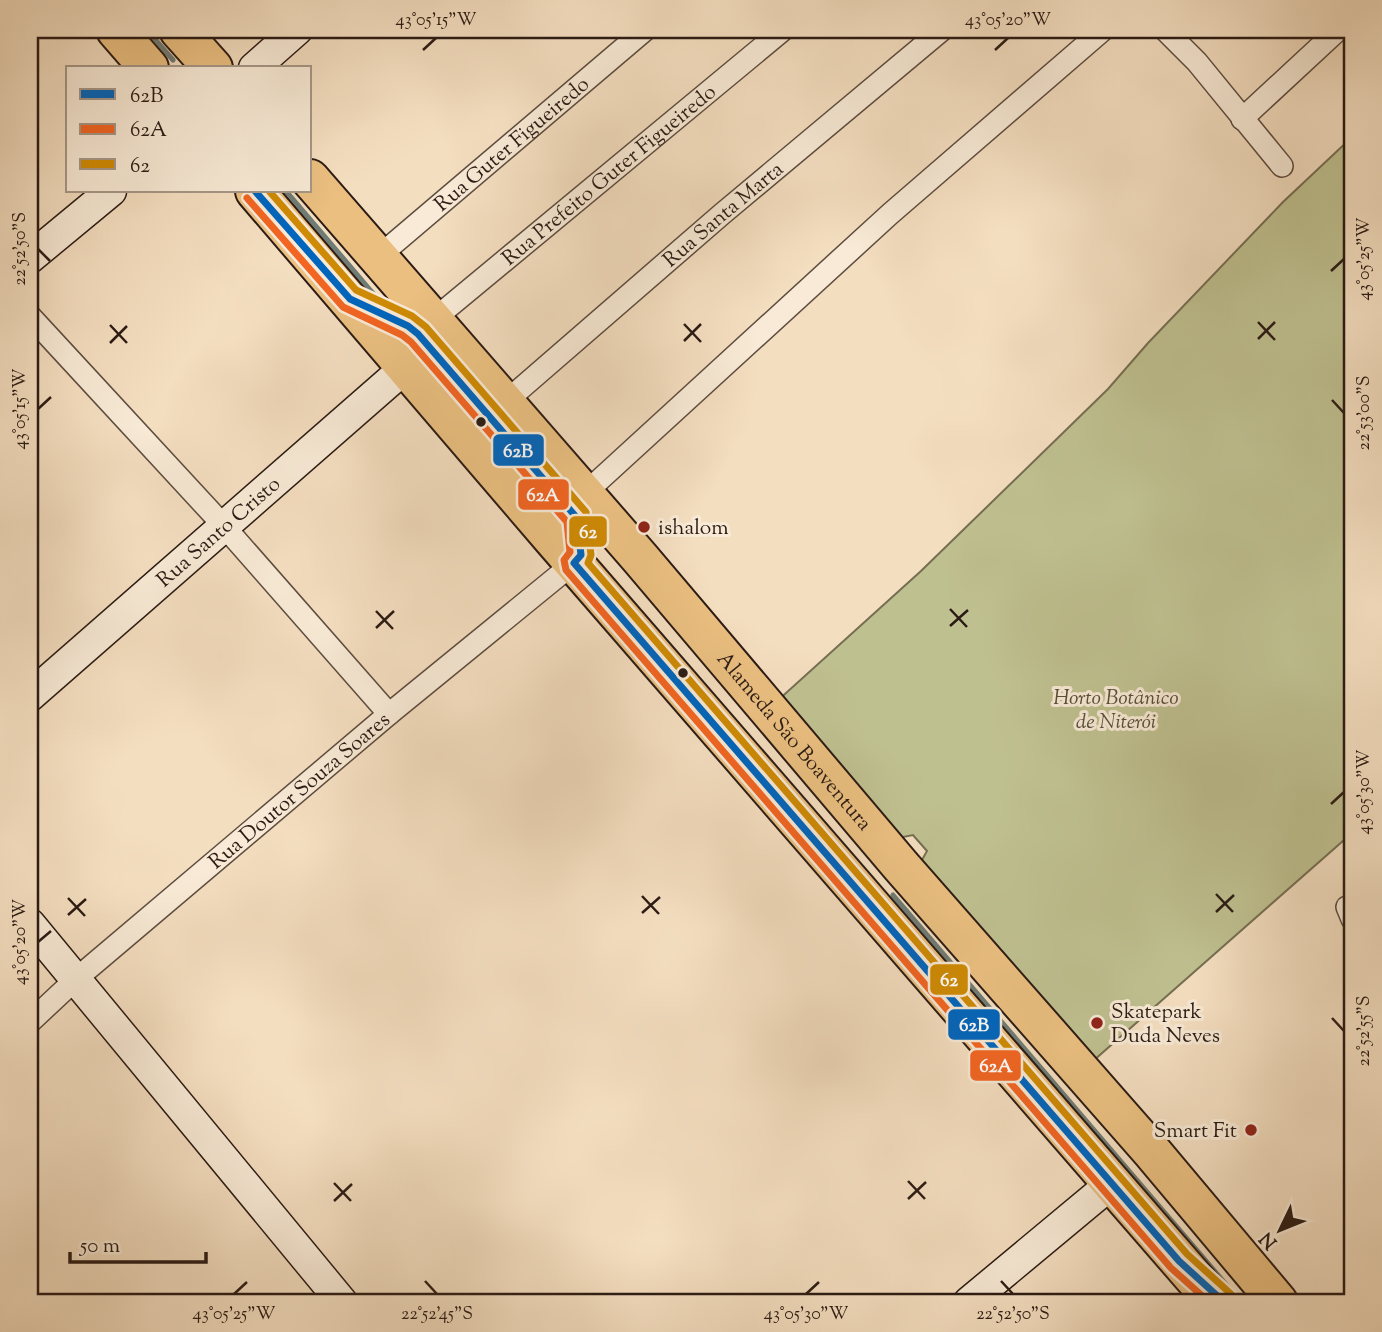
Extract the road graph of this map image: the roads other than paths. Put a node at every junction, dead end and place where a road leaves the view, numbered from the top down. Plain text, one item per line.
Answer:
1 (116, 30) edge
2 (179, 30) edge
3 (297, 30) edge
4 (645, 30) edge
5 (783, 30) edge
6 (942, 30) edge
7 (1103, 30) edge
8 (1165, 30) edge
9 (1338, 30) edge
10 (147, 66) edge
11 (211, 66) edge
12 (256, 66) edge
13 (1242, 119) junction
14 (1282, 166) dead end
15 (312, 181) edge
16 (110, 192) edge
17 (256, 192) edge
18 (377, 257) junction
19 (30, 258) edge
20 (30, 316) edge
21 (433, 320) junction
22 (406, 367) junction
23 (504, 402) junction
24 (583, 495) junction
25 (223, 525) junction
26 (574, 563) junction
27 (30, 695) edge
28 (389, 714) junction
29 (30, 925) edge
30 (76, 979) junction
31 (30, 1023) edge
32 (1112, 1182) junction
33 (342, 1302) edge
34 (969, 1302) edge
35 (1215, 1302) edge
36 (1278, 1302) edge

1 - 10 highway
2 - 11 highway
3 - 12 street
4 - 18 street, Rua Guter Figueiredo
5 - 21 street, Rua Prefeito Guter Figueiredo
6 - 23 street, Rua Santa Marta
7 - 24 street
8 - 13 street
9 - 13 street
13 - 14 street
15 - 18 highway, Alameda São Boaventura
16 - 19 street
17 - 22 highway
18 - 21 highway, Alameda São Boaventura
20 - 25 street
21 - 23 highway, Alameda São Boaventura
22 - 25 street, Rua Santo Cristo
22 - 26 highway
23 - 24 highway, Alameda São Boaventura
24 - 36 highway, Alameda São Boaventura
25 - 27 street, Rua Santo Cristo
25 - 28 street
26 - 28 street, Rua Doutor Souza Soares
26 - 32 highway
28 - 30 street, Rua Doutor Souza Soares
29 - 30 street
30 - 31 street, Rua Doutor Souza Soares
30 - 33 street
32 - 34 street
32 - 35 highway

